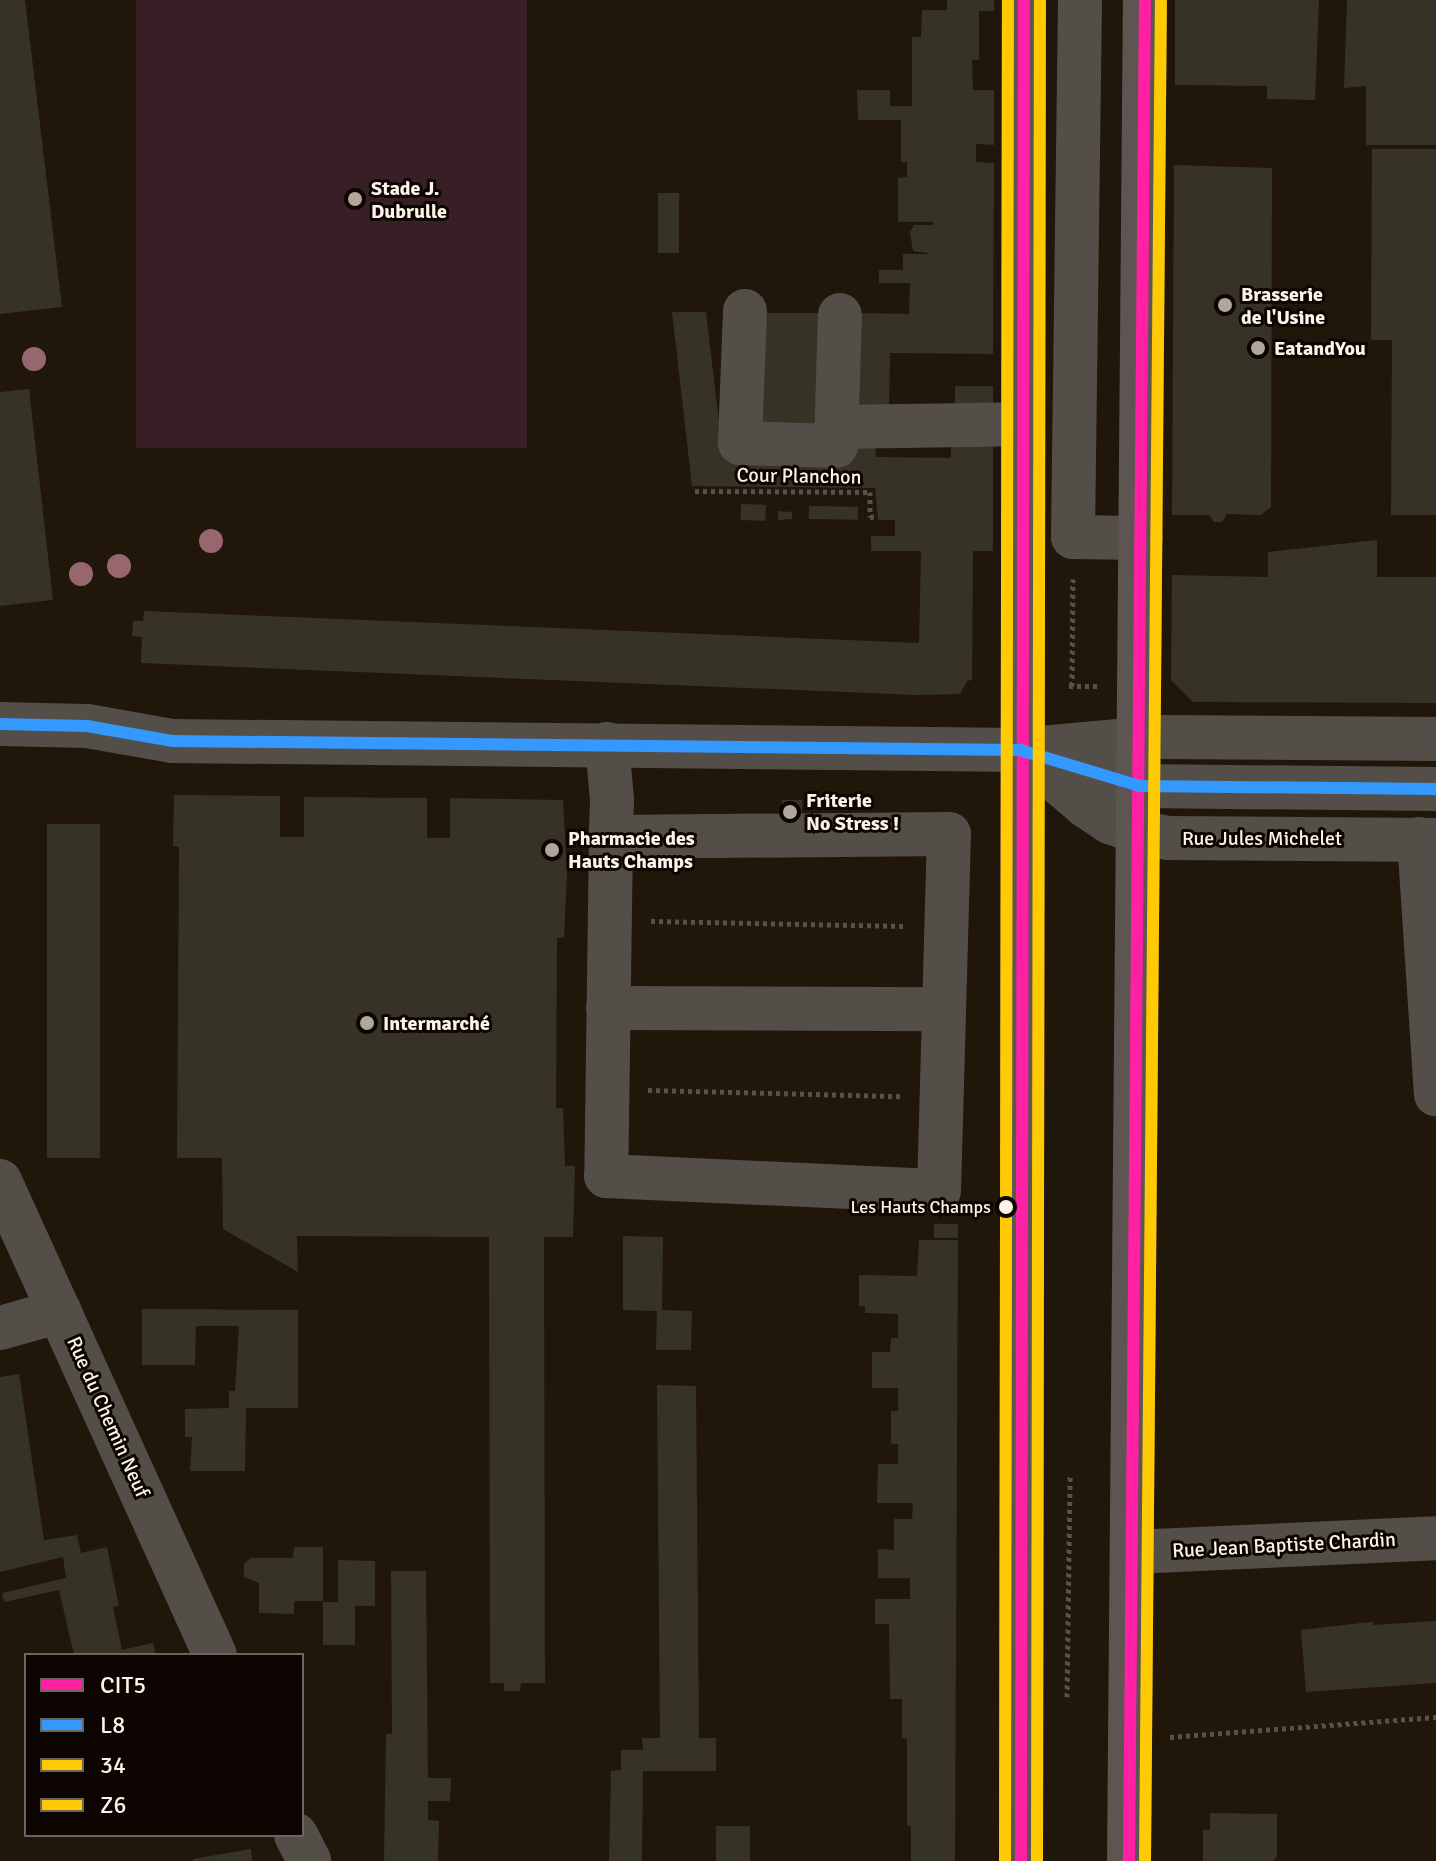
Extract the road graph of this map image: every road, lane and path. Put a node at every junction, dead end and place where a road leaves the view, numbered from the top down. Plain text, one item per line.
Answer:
1 (1024, 0) edge
2 (1080, 0) edge
3 (1145, 0) edge
4 (745, 311) dead end
5 (840, 315) dead end
6 (1022, 424) junction
7 (836, 427) junction
8 (695, 491) dead end
9 (878, 516) dead end
10 (1073, 537) junction
11 (1141, 538) junction
12 (1020, 686) junction
13 (1072, 686) junction
14 (1141, 687) junction
15 (0, 724) edge
16 (1140, 738) junction
17 (1436, 739) edge
18 (607, 744) junction
19 (1020, 750) junction
20 (1140, 786) junction
21 (1436, 789) edge
22 (1140, 833) junction
23 (611, 837) junction
24 (1428, 840) edge
25 (610, 920) junction
26 (947, 927) junction
27 (608, 1008) junction
28 (944, 1009) junction
29 (607, 1089) junction
30 (1436, 1094) edge
31 (942, 1097) junction
32 (0, 1181) edge
33 (60, 1311) junction
34 (0, 1328) edge
35 (1070, 1474) dead end
36 (1436, 1538) edge
37 (1133, 1552) junction
38 (214, 1653) edge
39 (1067, 1706) dead end
40 (1436, 1717) edge
41 (1130, 1740) junction
42 (297, 1837) edge
43 (309, 1861) edge
44 (1021, 1861) edge
45 (1129, 1861) edge

1 - 6 main road
2 - 10 street
3 - 11 main road
4 - 7 street
5 - 7 street
6 - 7 street
6 - 12 main road
8 - 9 path, Cour Planchon
10 - 11 street
10 - 13 path
11 - 14 main road
12 - 13 path
12 - 19 main road
13 - 14 path
14 - 16 main road
15 - 18 street
16 - 17 street
16 - 19 street
16 - 20 main road
18 - 19 street
18 - 23 street
19 - 20 street
19 - 22 street, Rue Jules Michelet
19 - 44 main road
20 - 21 street
20 - 22 main road
22 - 24 street, Rue Jules Michelet
22 - 37 main road
23 - 25 street
23 - 26 street
24 - 30 street
25 - 26 path
25 - 27 street
26 - 28 street
27 - 28 street
27 - 29 street
28 - 31 street
29 - 31 path
29 - 31 street
32 - 33 street, Rue du Chemin Neuf
33 - 34 street
33 - 38 street, Rue du Chemin Neuf
35 - 39 path
36 - 37 street, Rue Jean Baptiste Chardin
37 - 41 main road
40 - 41 path
41 - 45 main road
42 - 43 street

